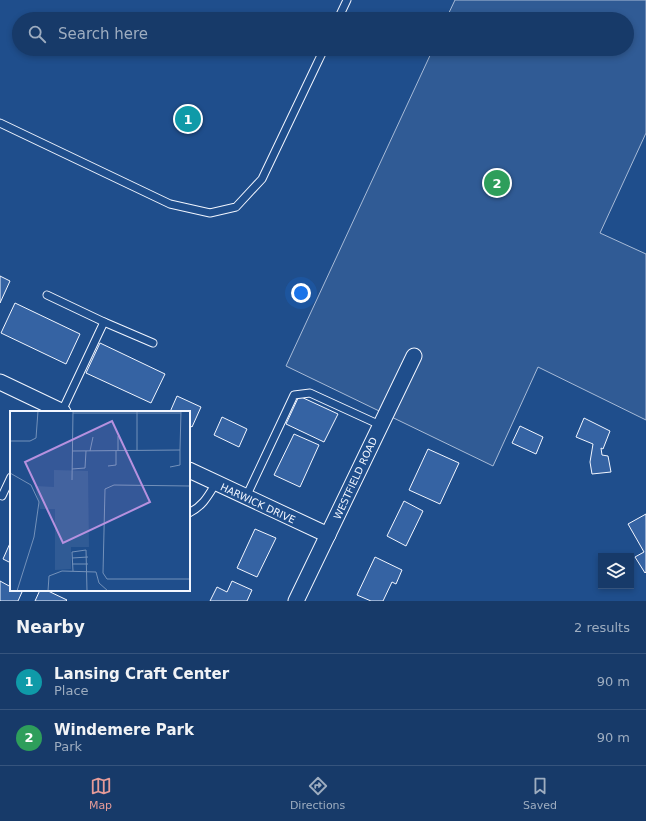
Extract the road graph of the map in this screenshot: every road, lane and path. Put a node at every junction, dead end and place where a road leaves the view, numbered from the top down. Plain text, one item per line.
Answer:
1 (347, 0) edge
2 (341, 12) edge
3 (321, 56) edge
4 (0, 123) edge
5 (47, 295) dead end
6 (104, 322) junction
7 (153, 343) dead end
8 (414, 356) dead end
9 (0, 382) edge
10 (44, 408) edge
11 (58, 411) edge
12 (63, 411) edge
13 (380, 425) junction
14 (190, 470) edge
15 (10, 479) edge
16 (216, 483) junction
17 (2, 496) dead end
18 (246, 497) junction
19 (190, 512) edge
20 (328, 535) junction
21 (296, 601) edge

1 - 2 lane
3 - 4 lane
5 - 6 lane
6 - 7 lane
6 - 12 lane
8 - 13 street, WESTFIELD ROAD
9 - 10 street
10 - 11 street
13 - 18 lane
13 - 20 street, WESTFIELD ROAD
14 - 16 street, HARWICK DRIVE
15 - 17 lane
16 - 18 street, HARWICK DRIVE
16 - 19 lane
18 - 20 street, HARWICK DRIVE
20 - 21 street, WESTFIELD ROAD

